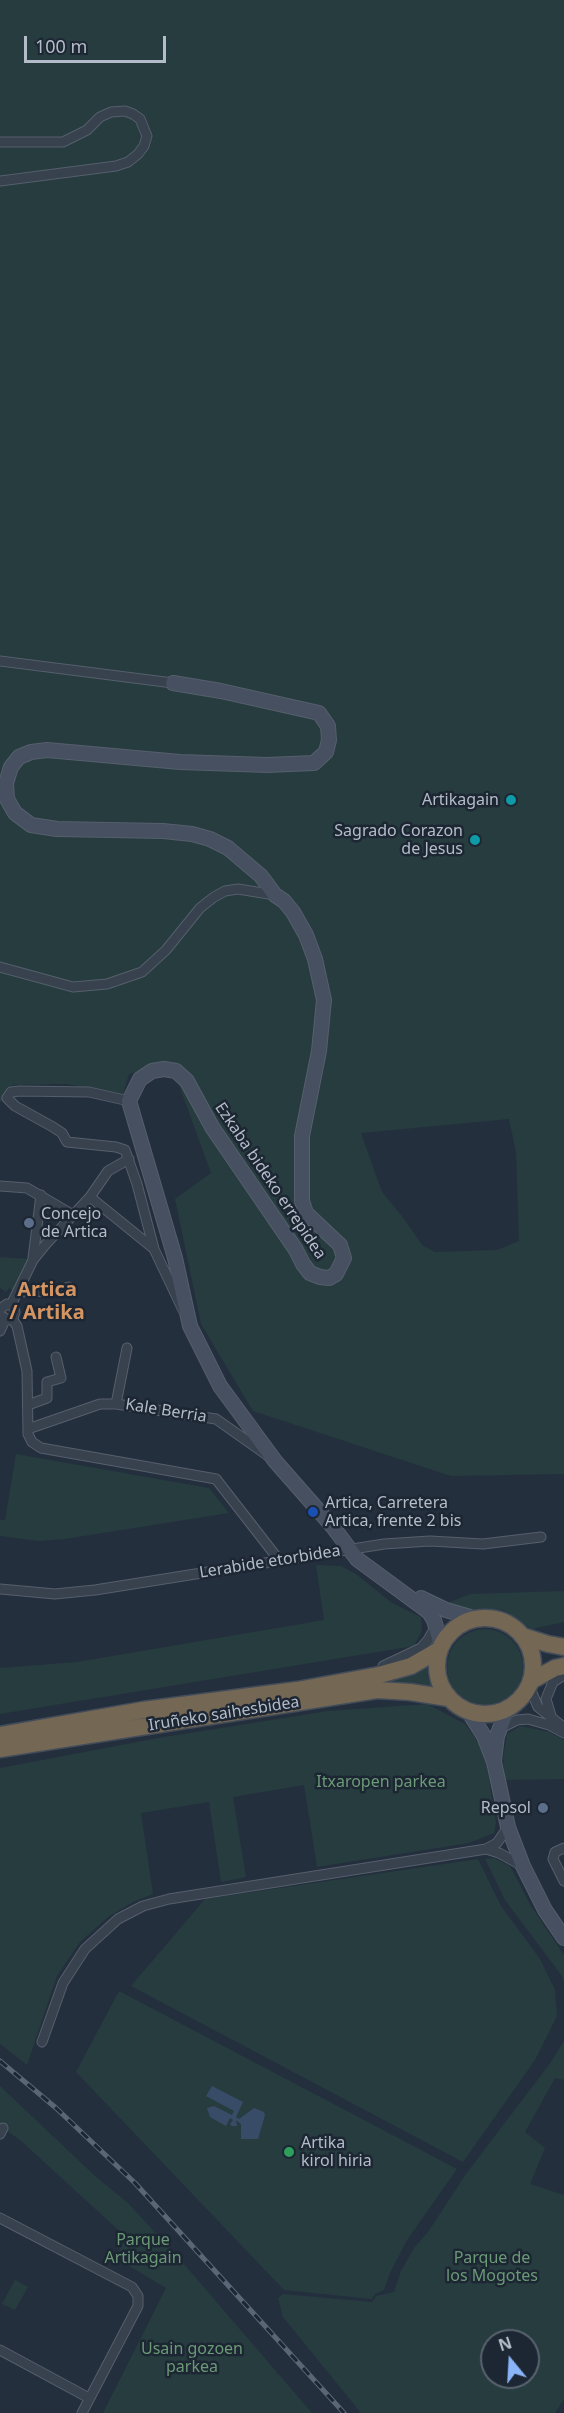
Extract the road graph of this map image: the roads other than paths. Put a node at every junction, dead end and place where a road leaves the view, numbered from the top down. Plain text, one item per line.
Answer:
1 (0, 142) edge
2 (0, 181) edge
3 (0, 661) edge
4 (173, 682) joint
5 (275, 895) junction
6 (0, 967) edge
7 (129, 1101) junction
8 (129, 1159) junction
9 (0, 1186) edge
10 (41, 1195) junction
11 (90, 1197) junction
12 (73, 1215) junction
13 (154, 1249) junction
14 (33, 1260) junction
15 (69, 1287) dead end
16 (17, 1292) junction
17 (11, 1305) junction
18 (0, 1309) edge
19 (188, 1317) junction
20 (6, 1318) edge
21 (0, 1331) edge
22 (127, 1348) dead end
23 (56, 1357) dead end
24 (116, 1404) junction
25 (28, 1405) junction
26 (28, 1429) junction
27 (275, 1461) junction
28 (542, 1537) dead end
29 (350, 1550) junction
30 (279, 1560) junction
31 (391, 1585) junction
32 (0, 1590) edge
33 (477, 1619) junction
34 (436, 1626) junction
35 (523, 1636) junction
36 (564, 1647) edge
37 (440, 1648) junction
38 (564, 1666) edge
39 (564, 1675) edge
40 (360, 1679) junction
41 (530, 1684) junction
42 (448, 1698) junction
43 (508, 1708) junction
44 (468, 1711) junction
45 (552, 1719) junction
46 (564, 1727) edge
47 (500, 1729) junction
48 (564, 1733) edge
49 (0, 1735) edge
50 (0, 1749) edge
51 (494, 1762) junction
52 (508, 1827) junction
53 (564, 1848) edge
54 (486, 1849) junction
55 (523, 1866) junction
56 (564, 1881) edge
57 (564, 1938) edge
58 (42, 2042) dead end
59 (0, 2218) edge
60 (0, 2350) edge
61 (89, 2398) junction
62 (82, 2413) edge

1 - 2 street
3 - 4 street
4 - 5 street, Ezkaba bideko errepidea
5 - 6 street
5 - 7 street, Ezkaba bideko errepidea
7 - 8 street
7 - 19 street
8 - 11 street
8 - 13 street
9 - 10 street
10 - 12 street
10 - 14 street
11 - 12 street
11 - 13 street
12 - 14 street
13 - 19 street
14 - 16 street
15 - 16 street
16 - 17 street
17 - 18 street
17 - 20 street
19 - 27 street
20 - 21 street
20 - 25 street
22 - 24 street, Kale Berria
23 - 25 street
24 - 26 street, Kale Berria
24 - 27 street, Kale Berria
25 - 26 street
26 - 30 street
27 - 29 street
28 - 29 street, Lerabide etorbidea
29 - 30 street, Lerabide etorbidea
29 - 31 street
30 - 32 street, Lerabide etorbidea
31 - 33 street
31 - 34 street
33 - 35 highway
33 - 37 highway
34 - 37 street
34 - 40 street, Iruñeko saihesbidea
35 - 36 highway
35 - 41 highway
37 - 40 highway, Iruñeko saihesbidea
37 - 42 highway
38 - 41 highway
39 - 45 street
40 - 49 highway, Iruñeko saihesbidea
41 - 43 highway
41 - 45 street
42 - 44 highway
42 - 50 highway, Iruñeko saihesbidea
43 - 44 highway
43 - 47 street
44 - 51 street
45 - 46 street
47 - 48 street
47 - 51 street
51 - 52 street
52 - 54 street
52 - 55 street
53 - 56 street
54 - 55 street
54 - 58 street
55 - 57 street
59 - 61 street
60 - 61 street
61 - 62 street

